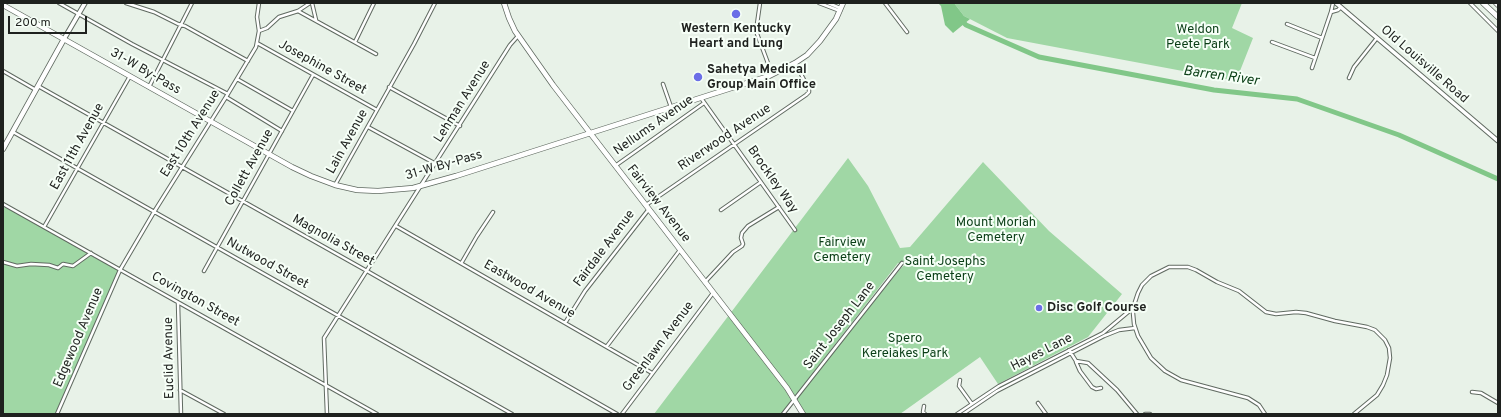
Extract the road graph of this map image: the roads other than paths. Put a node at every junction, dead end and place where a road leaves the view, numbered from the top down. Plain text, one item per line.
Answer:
1 (58, 3) edge
2 (85, 3) edge
3 (126, 3) edge
4 (192, 3) edge
5 (258, 3) edge
6 (311, 3) edge
7 (374, 3) edge
8 (504, 3) edge
9 (760, 3) edge
10 (819, 3) edge
11 (828, 3) edge
12 (885, 3) edge
13 (1333, 3) edge
14 (1336, 3) edge
15 (1470, 3) edge
16 (1483, 3) edge
17 (435, 4) edge
18 (3, 5) edge
19 (841, 7) edge
20 (1341, 7) junction
21 (298, 11) junction
22 (1331, 12) junction
23 (79, 14) junction
24 (1498, 17) edge
25 (316, 20) junction
26 (1287, 24) dead end
27 (181, 25) junction
28 (259, 31) junction
29 (1498, 31) edge
30 (907, 32) dead end
31 (518, 36) junction
32 (1322, 38) junction
33 (1377, 38) junction
34 (64, 39) junction
35 (355, 42) junction
36 (1272, 42) dead end
37 (257, 43) junction
38 (376, 54) dead end
39 (1315, 58) junction
40 (163, 60) junction
41 (248, 61) junction
42 (795, 64) junction
43 (1312, 68) dead end
44 (3, 71) edge
45 (772, 74) junction
46 (313, 75) junction
47 (130, 76) junction
48 (1349, 78) dead end
49 (237, 79) junction
50 (663, 84) dead end
51 (149, 87) junction
52 (389, 87) junction
53 (37, 88) junction
54 (228, 94) junction
55 (226, 98) junction
56 (701, 98) junction
57 (704, 103) junction
58 (671, 107) junction
59 (377, 110) junction
60 (293, 111) junction
61 (211, 122) junction
62 (103, 123) junction
63 (460, 126) junction
64 (368, 127) junction
65 (282, 131) junction
66 (13, 132) junction
67 (590, 132) junction
68 (3, 137) edge
69 (8, 140) junction
70 (1498, 141) edge
71 (734, 145) junction
72 (3, 149) edge
73 (269, 154) junction
74 (436, 164) junction
75 (615, 166) junction
76 (182, 167) junction
77 (78, 169) junction
78 (761, 182) junction
79 (335, 185) junction
80 (421, 186) junction
81 (242, 201) junction
82 (4, 204) edge
83 (647, 207) junction
84 (779, 207) junction
85 (3, 208) edge
86 (721, 210) dead end
87 (154, 212) junction
88 (493, 212) dead end
89 (396, 226) junction
90 (44, 227) junction
91 (795, 230) dead end
92 (216, 248) junction
93 (680, 250) junction
94 (91, 253) junction
95 (3, 262) edge
96 (462, 262) junction
97 (902, 263) dead end
98 (120, 270) junction
99 (204, 270) dead end
100 (367, 271) junction
101 (705, 282) junction
102 (713, 293) junction
103 (178, 302) junction
104 (1134, 308) junction
105 (338, 315) junction
106 (565, 323) junction
107 (1136, 328) junction
108 (607, 346) junction
109 (1069, 350) junction
110 (1071, 354) junction
111 (1076, 361) junction
112 (652, 373) junction
113 (960, 380) dead end
114 (326, 385) junction
115 (1101, 388) dead end
116 (180, 390) junction
117 (1472, 392) dead end
118 (794, 400) junction
119 (1038, 403) dead end
120 (1498, 403) edge
121 (973, 405) junction
122 (924, 406) dead end
123 (57, 414) edge
124 (181, 414) edge
125 (224, 414) edge
126 (327, 414) edge
127 (377, 414) edge
128 (512, 414) edge
129 (617, 414) edge
130 (622, 414) edge
131 (783, 414) edge
132 (803, 414) edge
133 (925, 414) edge
134 (957, 414) edge
135 (963, 414) edge
136 (1046, 414) edge
137 (1137, 414) edge
138 (1145, 414) edge
139 (1150, 414) edge
140 (1266, 414) edge
141 (1354, 414) edge

1 - 23 street
2 - 23 street
3 - 27 street
4 - 27 street
5 - 28 street, East 10th Avenue
6 - 21 street
6 - 25 street
7 - 35 street
8 - 31 main road, Fairview Avenue
9 - 45 street
10 - 19 street
11 - 19 street
12 - 30 street
13 - 22 street
14 - 20 street, Old Louisville Road
15 - 29 street
16 - 24 main road
17 - 52 street, Lain Avenue
18 - 34 main road, 31-W By-Pass
19 - 42 main road, 31-W By-Pass
20 - 22 street
20 - 33 street, Old Louisville Road
21 - 25 street
21 - 28 street
22 - 32 street
23 - 34 street
23 - 40 street
25 - 35 street
26 - 32 street
27 - 40 street
27 - 41 street
28 - 37 street, East 10th Avenue
31 - 63 street, Lehman Avenue
31 - 67 main road, Fairview Avenue
32 - 39 street
33 - 48 street
33 - 70 street, Old Louisville Road
34 - 47 main road, 31-W By-Pass
34 - 53 main road
35 - 38 street
36 - 39 street
37 - 41 street, East 10th Avenue
37 - 46 street, Josephine Street
39 - 43 street
40 - 51 street
40 - 54 street
41 - 49 street, East 10th Avenue
42 - 45 main road, 31-W By-Pass
42 - 71 street, Riverwood Avenue
44 - 53 street, Magnolia Street
45 - 56 main road, 31-W By-Pass
46 - 59 street, Josephine Street
46 - 60 street, Collett Avenue
47 - 51 main road, 31-W By-Pass
47 - 62 street, East 11th Avenue
49 - 54 street, East 10th Avenue
49 - 60 street
50 - 58 street
51 - 61 main road, 31-W By-Pass
52 - 59 street, Lain Avenue
52 - 63 street
53 - 62 street, Magnolia Street
53 - 66 main road
54 - 55 street, East 10th Avenue
55 - 61 street, East 10th Avenue
55 - 65 street
56 - 57 street, Brockley Way
56 - 58 main road, 31-W By-Pass
57 - 71 street, Brockley Way
57 - 75 street, Nellums Avenue
58 - 67 main road, 31-W By-Pass
59 - 64 street, Lain Avenue
60 - 65 street, Collett Avenue
61 - 73 main road, 31-W By-Pass
61 - 76 street, East 10th Avenue
62 - 76 street, Magnolia Street
62 - 77 street, East 11th Avenue
63 - 74 street, Lehman Avenue
64 - 74 street
64 - 79 street, Lain Avenue
65 - 73 street, Collett Avenue
66 - 69 main road
66 - 77 street, Nutwood Street
67 - 75 main road, Fairview Avenue
67 - 80 main road, 31-W By-Pass
68 - 69 street
69 - 72 main road
71 - 78 street, Brockley Way
71 - 83 street, Riverwood Avenue
73 - 79 main road, 31-W By-Pass
73 - 81 street, Collett Avenue
74 - 80 street, Lehman Avenue
75 - 83 main road, Fairview Avenue
76 - 81 street, Magnolia Street
76 - 87 street, East 10th Avenue
77 - 87 street, Nutwood Street
77 - 90 street, East 11th Avenue
78 - 84 street, Brockley Way
78 - 86 street
79 - 80 main road, 31-W By-Pass
80 - 89 street, Lehman Avenue
81 - 92 street, Collett Avenue
81 - 100 street, Magnolia Street
82 - 85 street
82 - 90 street, Covington Street
83 - 93 main road, Fairview Avenue
83 - 106 street, Fairdale Avenue
84 - 91 street, Brockley Way
84 - 101 street
87 - 92 street, Nutwood Street
87 - 98 street, East 10th Avenue
88 - 96 street
89 - 96 street, Eastwood Avenue
89 - 100 street, Lehman Avenue
90 - 94 street, Covington Street
92 - 99 street, Collett Avenue
92 - 105 street, Nutwood Street
93 - 101 main road, Fairview Avenue
93 - 108 street
94 - 95 street
94 - 98 street, Covington Street
96 - 106 street, Eastwood Avenue
97 - 118 street, Saint Joseph Lane
98 - 103 street, Covington Street
98 - 123 street, Edgewood Avenue
100 - 105 street, Lehman Avenue
100 - 129 street, Magnolia Street
101 - 102 main road, Fairview Avenue
102 - 112 street, Greenlawn Avenue
102 - 118 main road, Fairview Avenue
103 - 114 street, Covington Street
103 - 116 street, Euclid Avenue
104 - 107 street
104 - 109 street, Hayes Lane
104 - 141 street
105 - 114 street, Lehman Avenue
105 - 128 street, Nutwood Street
106 - 108 street, Eastwood Avenue
107 - 110 street, Hayes Lane
107 - 140 street
108 - 112 street, Eastwood Avenue
109 - 110 street
109 - 121 street, Hayes Lane
110 - 111 street
110 - 121 street, Hayes Lane
111 - 115 street
111 - 137 street
112 - 130 street, Greenlawn Avenue
113 - 121 street
114 - 126 street, Lehman Avenue
114 - 127 street, Covington Street
116 - 124 street, Euclid Avenue
116 - 125 street
117 - 120 street
118 - 131 street, Saint Joseph Lane
118 - 132 main road, Fairview Avenue
119 - 136 street
121 - 134 street, Hayes Lane
121 - 135 street, Hayes Lane
122 - 133 street
138 - 139 street

